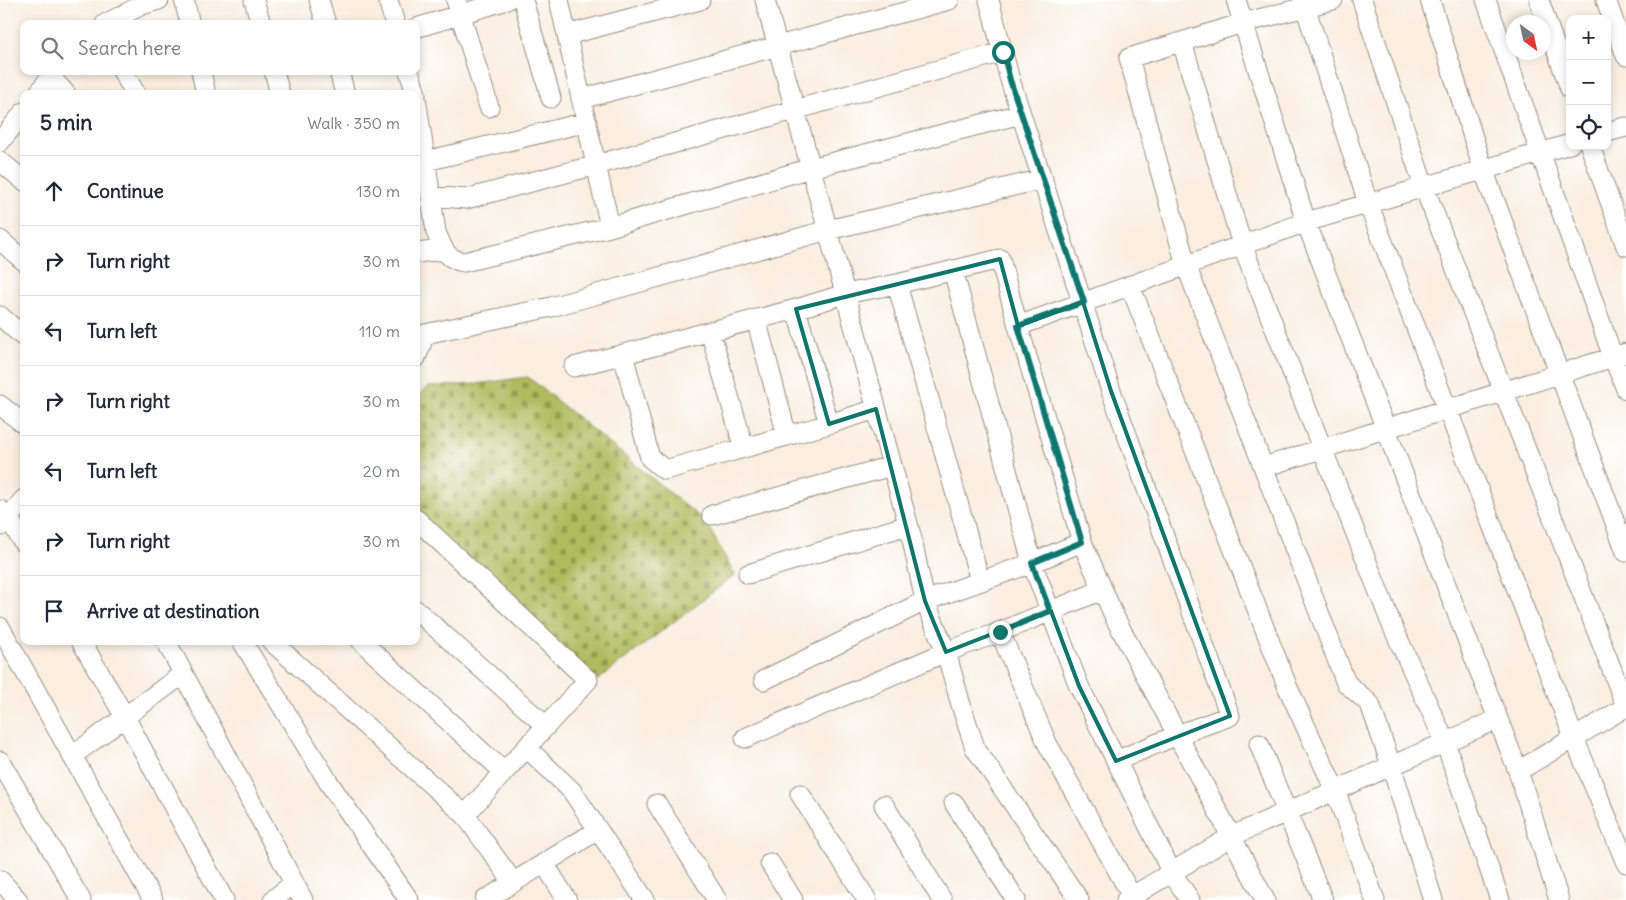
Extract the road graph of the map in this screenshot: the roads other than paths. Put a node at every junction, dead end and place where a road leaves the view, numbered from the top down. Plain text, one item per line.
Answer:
1 (159, 0) edge
2 (184, 0) edge
3 (254, 0) edge
4 (319, 0) edge
5 (388, 0) edge
6 (507, 0) edge
7 (523, 0) edge
8 (559, 0) edge
9 (700, 0) edge
10 (765, 0) edge
11 (949, 0) edge
12 (990, 0) edge
13 (1236, 0) edge
14 (1333, 0) edge
15 (1362, 0) edge
16 (1430, 0) edge
17 (1486, 0) edge
18 (1539, 0) edge
19 (1606, 0) edge
20 (1304, 4) edge
21 (458, 7) edge
22 (113, 20) edge
23 (189, 20) edge
24 (260, 20) edge
25 (325, 20) edge
26 (394, 20) edge
27 (1243, 23) junction
28 (420, 26) edge
29 (567, 35) junction
30 (1182, 42) junction
31 (778, 46) junction
32 (1003, 52) junction
33 (1626, 56) edge
34 (52, 75) edge
35 (54, 75) edge
36 (124, 75) edge
37 (202, 75) edge
38 (275, 75) edge
39 (340, 75) edge
40 (410, 75) edge
41 (1566, 78) edge
42 (41, 90) edge
43 (63, 90) edge
44 (134, 90) edge
45 (205, 90) edge
46 (279, 90) edge
47 (345, 90) edge
48 (415, 90) edge
49 (551, 98) dead end
50 (581, 99) junction
51 (489, 107) dead end
52 (795, 110) junction
53 (1021, 114) junction
54 (20, 117) edge
55 (587, 122) junction
56 (420, 123) edge
57 (1626, 127) edge
58 (1611, 131) edge
59 (0, 142) edge
60 (1566, 145) edge
61 (1591, 150) edge
62 (1540, 153) junction
63 (0, 161) edge
64 (426, 161) junction
65 (596, 165) junction
66 (810, 168) junction
67 (1483, 170) junction
68 (20, 178) edge
69 (1043, 179) junction
70 (1424, 187) junction
71 (431, 196) junction
72 (1368, 203) junction
73 (1306, 222) junction
74 (610, 227) junction
75 (828, 230) junction
76 (0, 240) edge
77 (1242, 245) junction
78 (1626, 246) edge
79 (444, 250) junction
80 (420, 253) edge
81 (20, 258) edge
82 (1186, 265) junction
83 (953, 270) junction
84 (897, 284) junction
85 (1130, 286) junction
86 (845, 294) junction
87 (1084, 302) junction
88 (796, 308) junction
89 (0, 316) edge
90 (756, 319) junction
91 (1018, 326) junction
92 (710, 331) junction
93 (20, 334) edge
94 (420, 347) edge
95 (622, 354) junction
96 (1620, 355) edge
97 (574, 367) dead end
98 (1560, 374) junction
99 (1626, 389) edge
100 (1504, 392) junction
101 (0, 404) edge
102 (876, 409) junction
103 (1448, 409) junction
104 (20, 421) edge
105 (828, 424) junction
106 (1386, 429) junction
107 (787, 436) junction
108 (744, 448) junction
109 (1323, 449) junction
110 (892, 466) junction
111 (1264, 467) junction
112 (20, 503) edge
113 (712, 514) dead end
114 (3, 518) edge
115 (420, 524) edge
116 (908, 525) junction
117 (20, 539) edge
118 (1082, 542) junction
119 (1626, 552) edge
120 (1032, 563) junction
121 (748, 574) dead end
122 (980, 581) junction
123 (1102, 590) junction
124 (925, 600) junction
125 (1050, 611) junction
126 (420, 614) edge
127 (0, 627) edge
128 (1000, 632) junction
129 (83, 645) edge
130 (168, 645) edge
131 (244, 645) edge
132 (275, 645) edge
133 (365, 645) edge
134 (946, 652) junction
135 (184, 674) junction
136 (764, 680) dead end
137 (1626, 707) edge
138 (125, 717) junction
139 (1498, 719) junction
140 (546, 726) junction
141 (1177, 735) junction
142 (745, 738) dead end
143 (1574, 738) junction
144 (1445, 742) junction
145 (1259, 744) dead end
146 (526, 748) junction
147 (72, 756) junction
148 (1116, 761) junction
149 (1391, 765) junction
150 (1518, 771) junction
151 (2, 772) edge
152 (504, 772) junction
153 (1335, 790) junction
154 (800, 794) dead end
155 (954, 803) dead end
156 (657, 804) dead end
157 (884, 805) dead end
158 (1287, 812) junction
159 (465, 815) junction
160 (598, 830) junction
161 (1232, 836) junction
162 (544, 863) junction
163 (770, 863) dead end
164 (1626, 863) edge
165 (1172, 873) junction
166 (0, 880) edge
167 (294, 882) junction
168 (513, 882) junction
169 (713, 899) edge
170 (1131, 899) edge
171 (18, 900) edge
172 (81, 900) edge
173 (153, 900) edge
174 (224, 900) edge
175 (273, 900) edge
176 (303, 900) edge
177 (410, 900) edge
178 (486, 900) edge
179 (567, 900) edge
180 (644, 900) edge
181 (793, 900) edge
182 (867, 900) edge
183 (942, 900) edge
184 (1016, 900) edge
185 (1079, 900) edge
186 (1190, 900) edge
187 (1265, 900) edge
188 (1323, 900) edge
189 (1375, 900) edge
190 (1433, 900) edge
191 (1500, 900) edge
192 (1559, 900) edge

1 - 22 street
2 - 23 street
3 - 24 street
4 - 25 street
5 - 26 street
6 - 21 street
7 - 49 street
8 - 29 street
9 - 29 street
10 - 31 street
11 - 31 street
12 - 32 street
13 - 27 street
14 - 20 street
15 - 70 street
16 - 67 street
17 - 62 street
18 - 41 street
19 - 33 street
20 - 27 street
20 - 72 street
21 - 28 street
21 - 51 street
27 - 30 street
27 - 73 street
29 - 50 street
30 - 77 street
30 - 82 street
31 - 50 street
31 - 52 street
32 - 52 street
32 - 53 street
34 - 42 street
35 - 43 street
36 - 44 street
37 - 45 street
38 - 46 street
39 - 47 street
40 - 48 street
50 - 55 street
52 - 65 street
52 - 66 street
53 - 66 street
53 - 69 street
54 - 59 street
55 - 64 street
55 - 65 street
56 - 64 street
57 - 58 street
60 - 62 street
61 - 78 street
62 - 67 street
62 - 96 street
63 - 68 street
64 - 71 street
65 - 71 street
65 - 74 street
66 - 74 street
66 - 75 street
67 - 70 street
67 - 98 street
69 - 75 street
69 - 87 street
70 - 72 street
70 - 100 street
71 - 79 street
72 - 73 street
72 - 103 street
73 - 77 street
73 - 106 street
74 - 79 street
75 - 86 street
75 - 94 street
76 - 81 street
77 - 82 street
77 - 109 street
79 - 80 street
82 - 85 street
82 - 111 street
83 - 84 street
83 - 91 street
83 - 120 street
84 - 86 street
84 - 122 street
85 - 87 street
85 - 153 street
86 - 88 street
86 - 102 street
87 - 91 street
87 - 141 street
88 - 90 street
88 - 105 street
89 - 93 street
90 - 92 street
90 - 107 street
91 - 118 street
92 - 95 street
92 - 108 street
95 - 97 street
95 - 108 street
96 - 98 street
96 - 99 street
98 - 100 street
98 - 119 street
100 - 103 street
100 - 137 street
101 - 104 street
102 - 105 street
102 - 110 street
103 - 106 street
103 - 143 street
105 - 107 street
106 - 109 street
106 - 139 street
107 - 108 street
109 - 111 street
109 - 144 street
110 - 113 street
110 - 116 street
111 - 149 street
112 - 114 street
114 - 117 street
115 - 140 street
116 - 121 street
116 - 124 street
118 - 120 street
118 - 123 street
120 - 122 street
120 - 125 street
122 - 124 street
123 - 125 street
123 - 141 street
124 - 134 street
124 - 136 street
125 - 128 street
125 - 148 street
126 - 140 street
127 - 147 street
128 - 134 street
128 - 170 street
129 - 138 street
130 - 135 street
131 - 177 street
132 - 159 street
133 - 152 street
134 - 142 street
134 - 185 street
135 - 138 street
135 - 167 street
137 - 143 street
138 - 147 street
138 - 174 street
139 - 144 street
139 - 150 street
140 - 146 street
141 - 148 street
141 - 161 street
143 - 150 street
143 - 164 street
144 - 149 street
144 - 191 street
145 - 158 street
146 - 152 street
146 - 160 street
147 - 173 street
148 - 165 street
149 - 153 street
149 - 190 street
150 - 192 street
151 - 172 street
152 - 159 street
153 - 158 street
153 - 189 street
154 - 182 street
155 - 184 street
156 - 169 street
157 - 183 street
158 - 161 street
158 - 188 street
159 - 168 street
160 - 162 street
160 - 180 street
161 - 165 street
161 - 187 street
162 - 168 street
162 - 179 street
163 - 181 street
165 - 170 street
165 - 186 street
166 - 171 street
167 - 175 street
167 - 176 street
168 - 178 street

